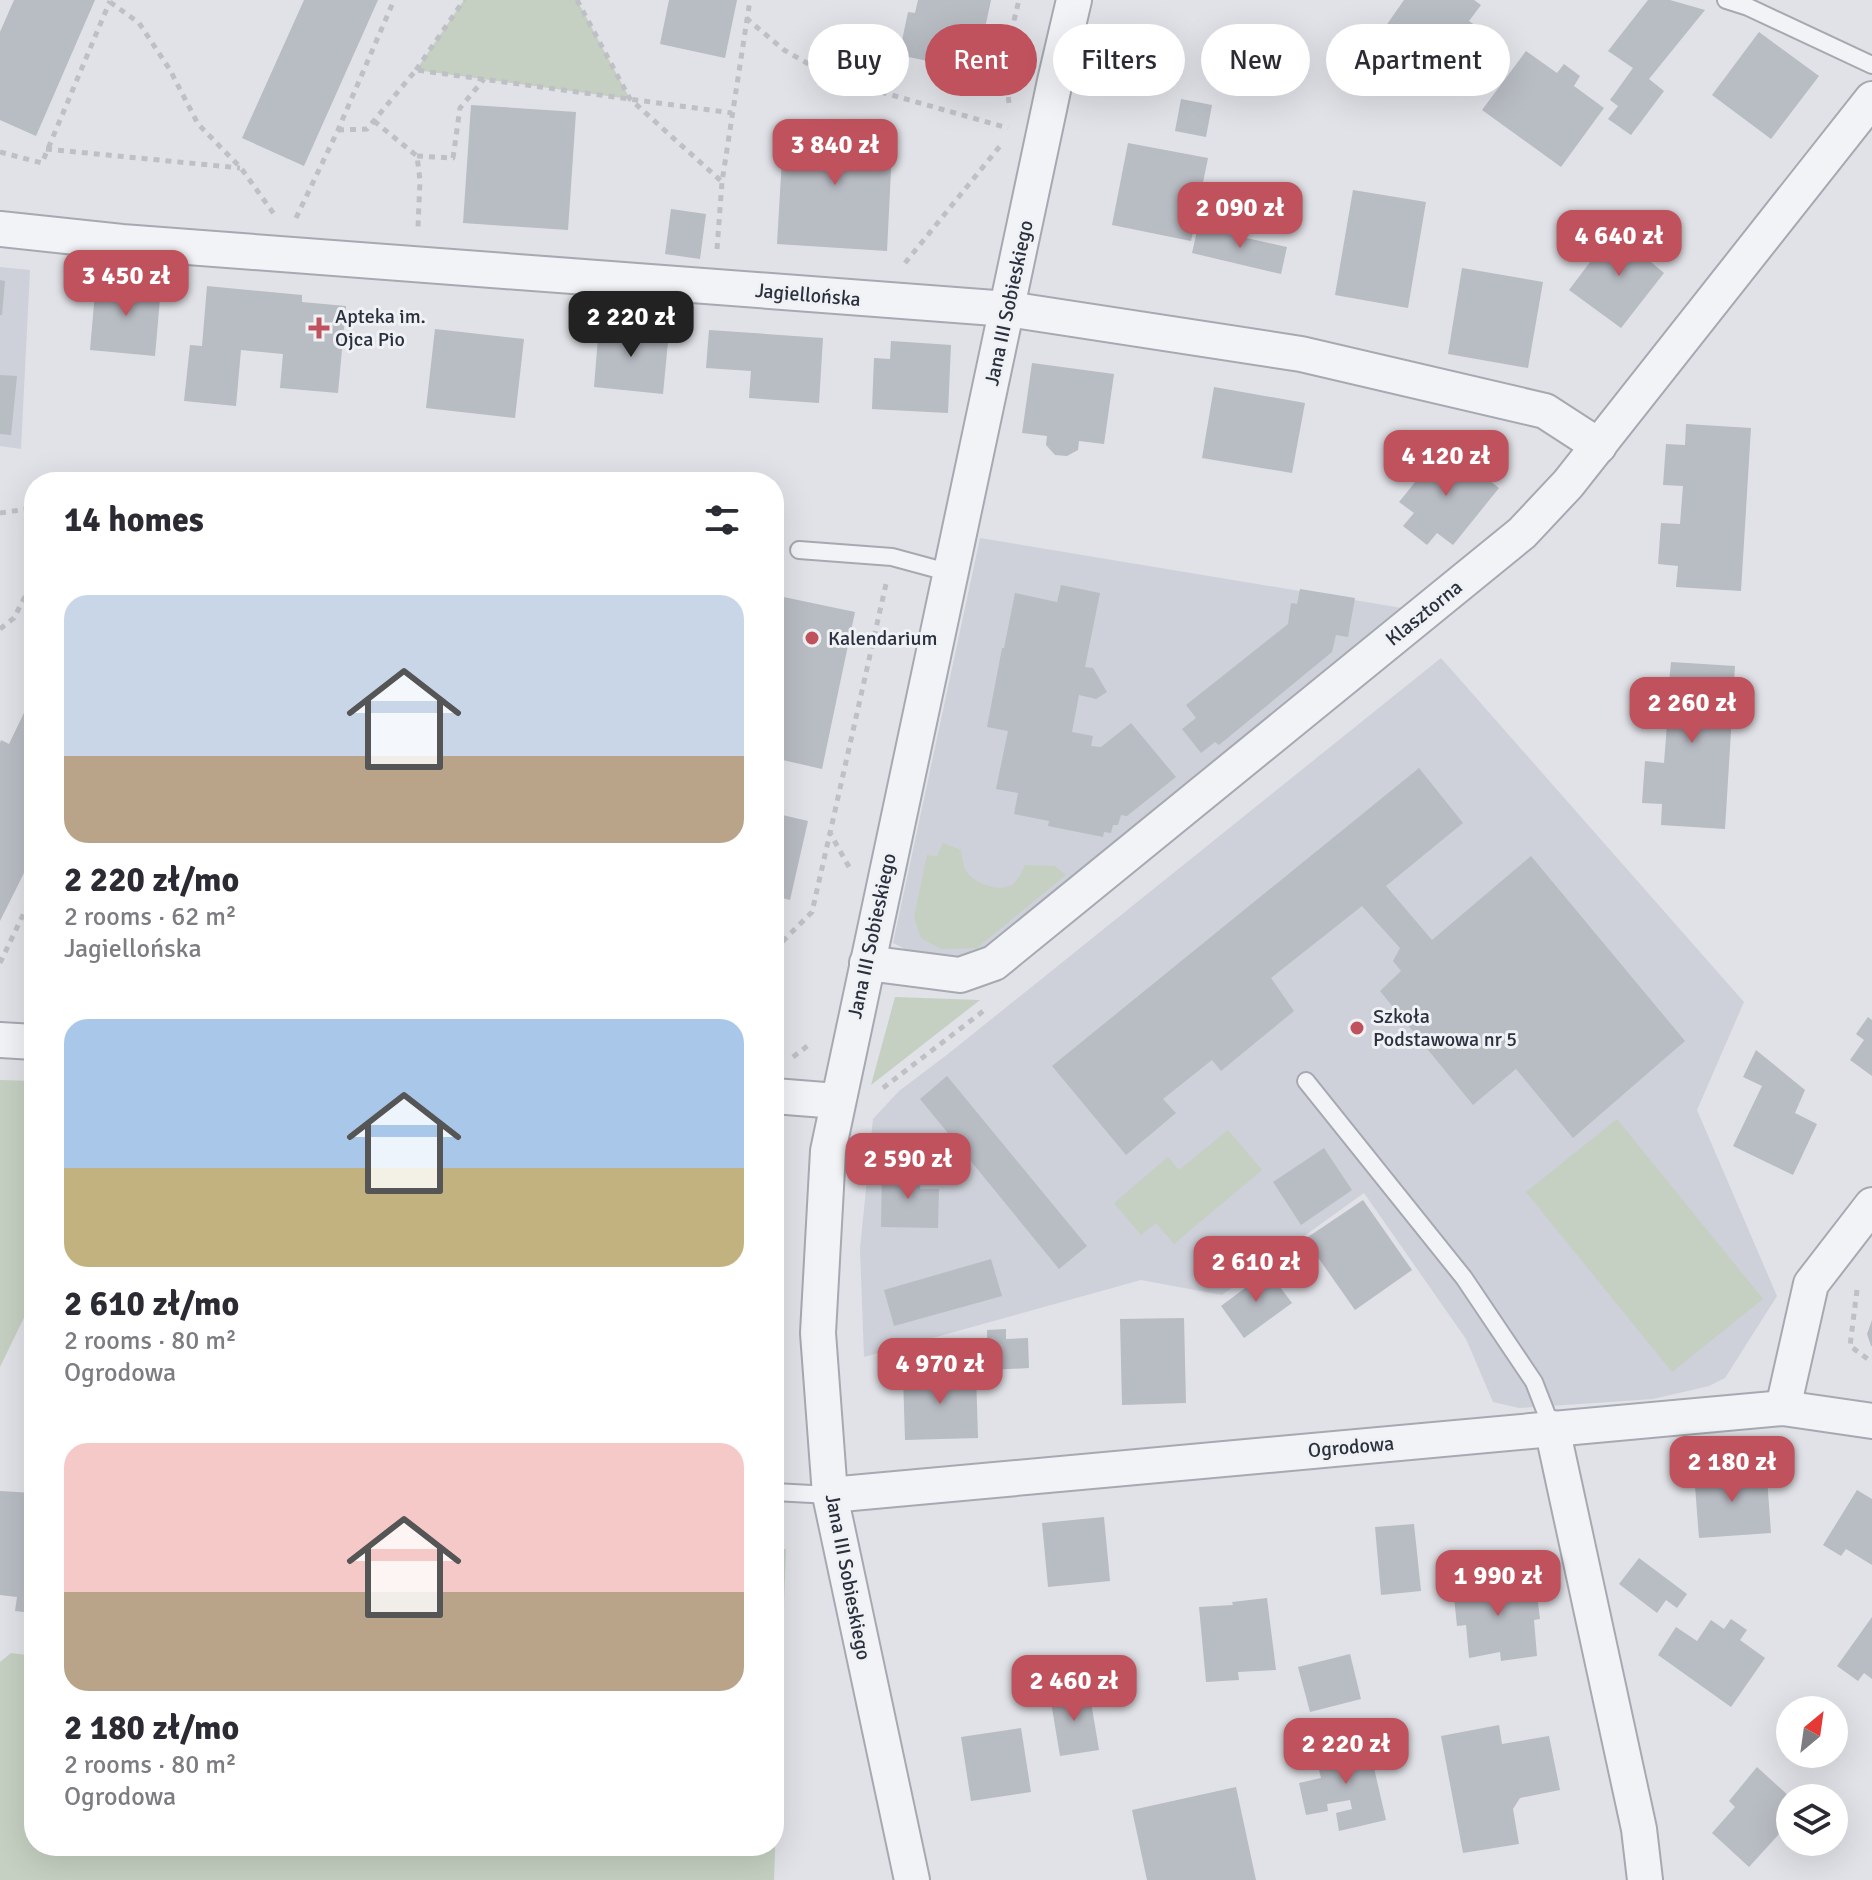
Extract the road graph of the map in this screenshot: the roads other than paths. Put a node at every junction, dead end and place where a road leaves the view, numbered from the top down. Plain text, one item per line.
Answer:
1 (1074, 0) edge
2 (1726, 0) edge
3 (1872, 65) edge
4 (1872, 99) edge
5 (0, 229) edge
6 (1008, 309) junction
7 (1599, 446) junction
8 (799, 550) dead end
9 (951, 573) junction
10 (867, 963) junction
11 (0, 1040) edge
12 (24, 1041) edge
13 (1306, 1081) dead end
14 (784, 1097) edge
15 (837, 1101) junction
16 (1872, 1205) edge
17 (1783, 1408) junction
18 (1872, 1421) edge
19 (1552, 1428) junction
20 (784, 1493) edge
21 (830, 1495) junction
22 (912, 1880) edge
23 (1645, 1880) edge

1 - 6 street, Jana III Sobieskiego
2 - 3 lane
4 - 7 street, Klasztorna
5 - 6 street, Jagiellońska
6 - 7 street, Jagiellońska
6 - 9 street, Jana III Sobieskiego
7 - 10 street, Klasztorna
8 - 9 lane
9 - 10 street, Jana III Sobieskiego
10 - 15 street, Jana III Sobieskiego
11 - 12 street
13 - 19 lane
14 - 15 street
15 - 21 street, Jana III Sobieskiego
16 - 17 street
17 - 18 street, Ogrodowa
17 - 19 street, Ogrodowa
19 - 21 street, Ogrodowa
19 - 23 street
20 - 21 lane
21 - 22 street, Jana III Sobieskiego

